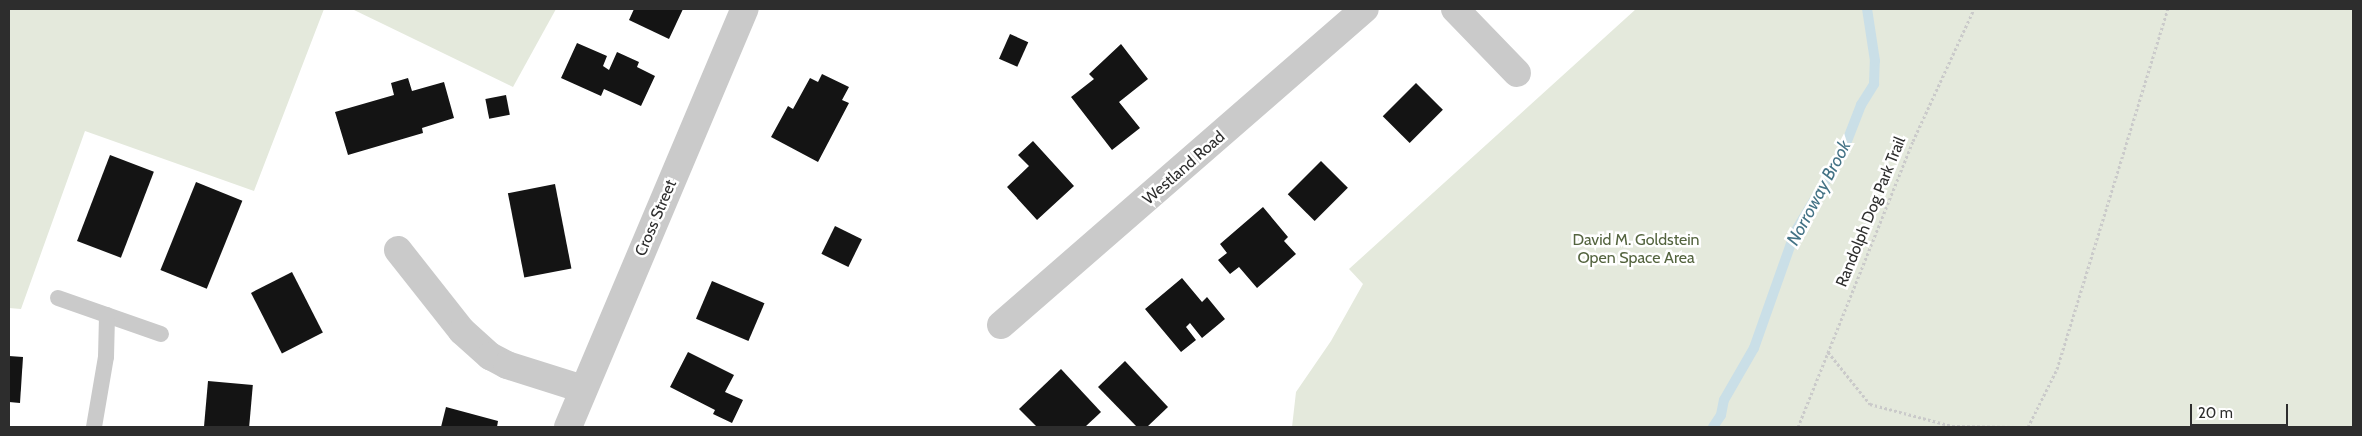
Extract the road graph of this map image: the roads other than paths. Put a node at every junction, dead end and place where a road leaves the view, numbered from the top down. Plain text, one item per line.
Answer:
1 (745, 9) edge
2 (1365, 9) edge
3 (1455, 9) edge
4 (1517, 73) dead end
5 (398, 250) dead end
6 (58, 298) dead end
7 (107, 315) junction
8 (1001, 325) dead end
9 (161, 334) dead end
10 (583, 389) junction
11 (94, 427) edge
12 (568, 427) edge

1 - 10 street, Cross Street
2 - 8 street, Westland Road
3 - 4 street
5 - 10 street
6 - 7 lane
7 - 9 lane
7 - 11 lane
10 - 12 street, Cross Street

